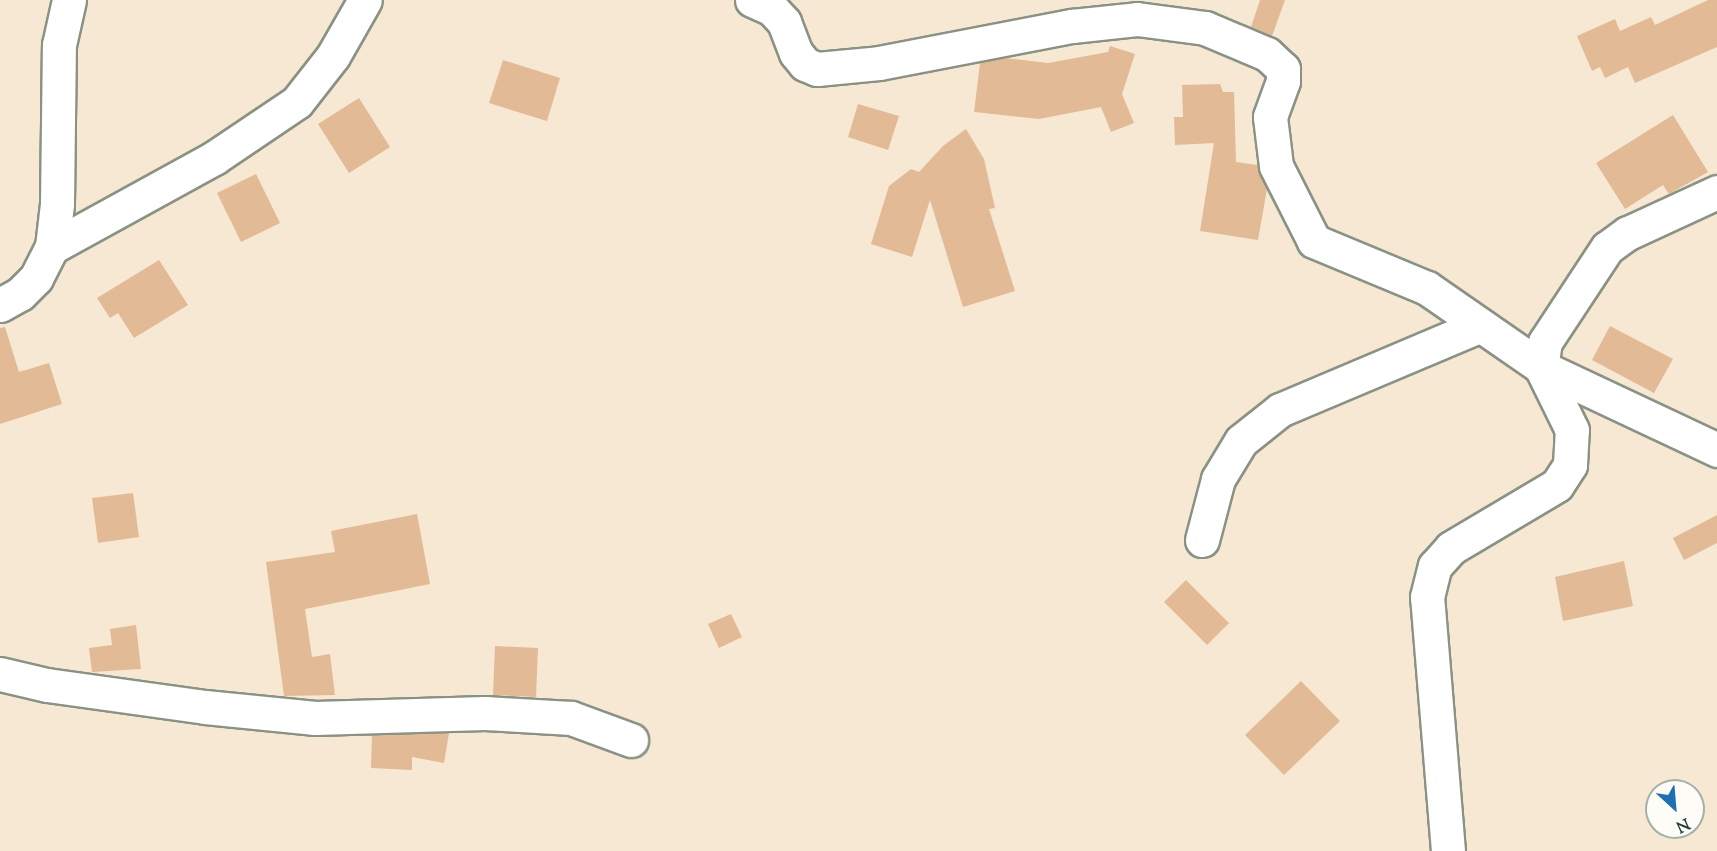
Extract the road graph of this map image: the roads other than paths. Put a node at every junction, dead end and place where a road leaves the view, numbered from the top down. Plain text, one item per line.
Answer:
1 (69, 0) edge
2 (365, 0) edge
3 (752, 0) edge
4 (1717, 192) edge
5 (52, 247) junction
6 (0, 305) edge
7 (1479, 327) junction
8 (1541, 367) junction
9 (1717, 450) edge
10 (1202, 540) dead end
11 (0, 674) edge
12 (632, 740) dead end
13 (1448, 851) edge

1 - 5 street
2 - 5 street
3 - 7 street
4 - 8 street
5 - 6 street
7 - 8 street
7 - 10 street
8 - 9 street
8 - 13 street
11 - 12 street

